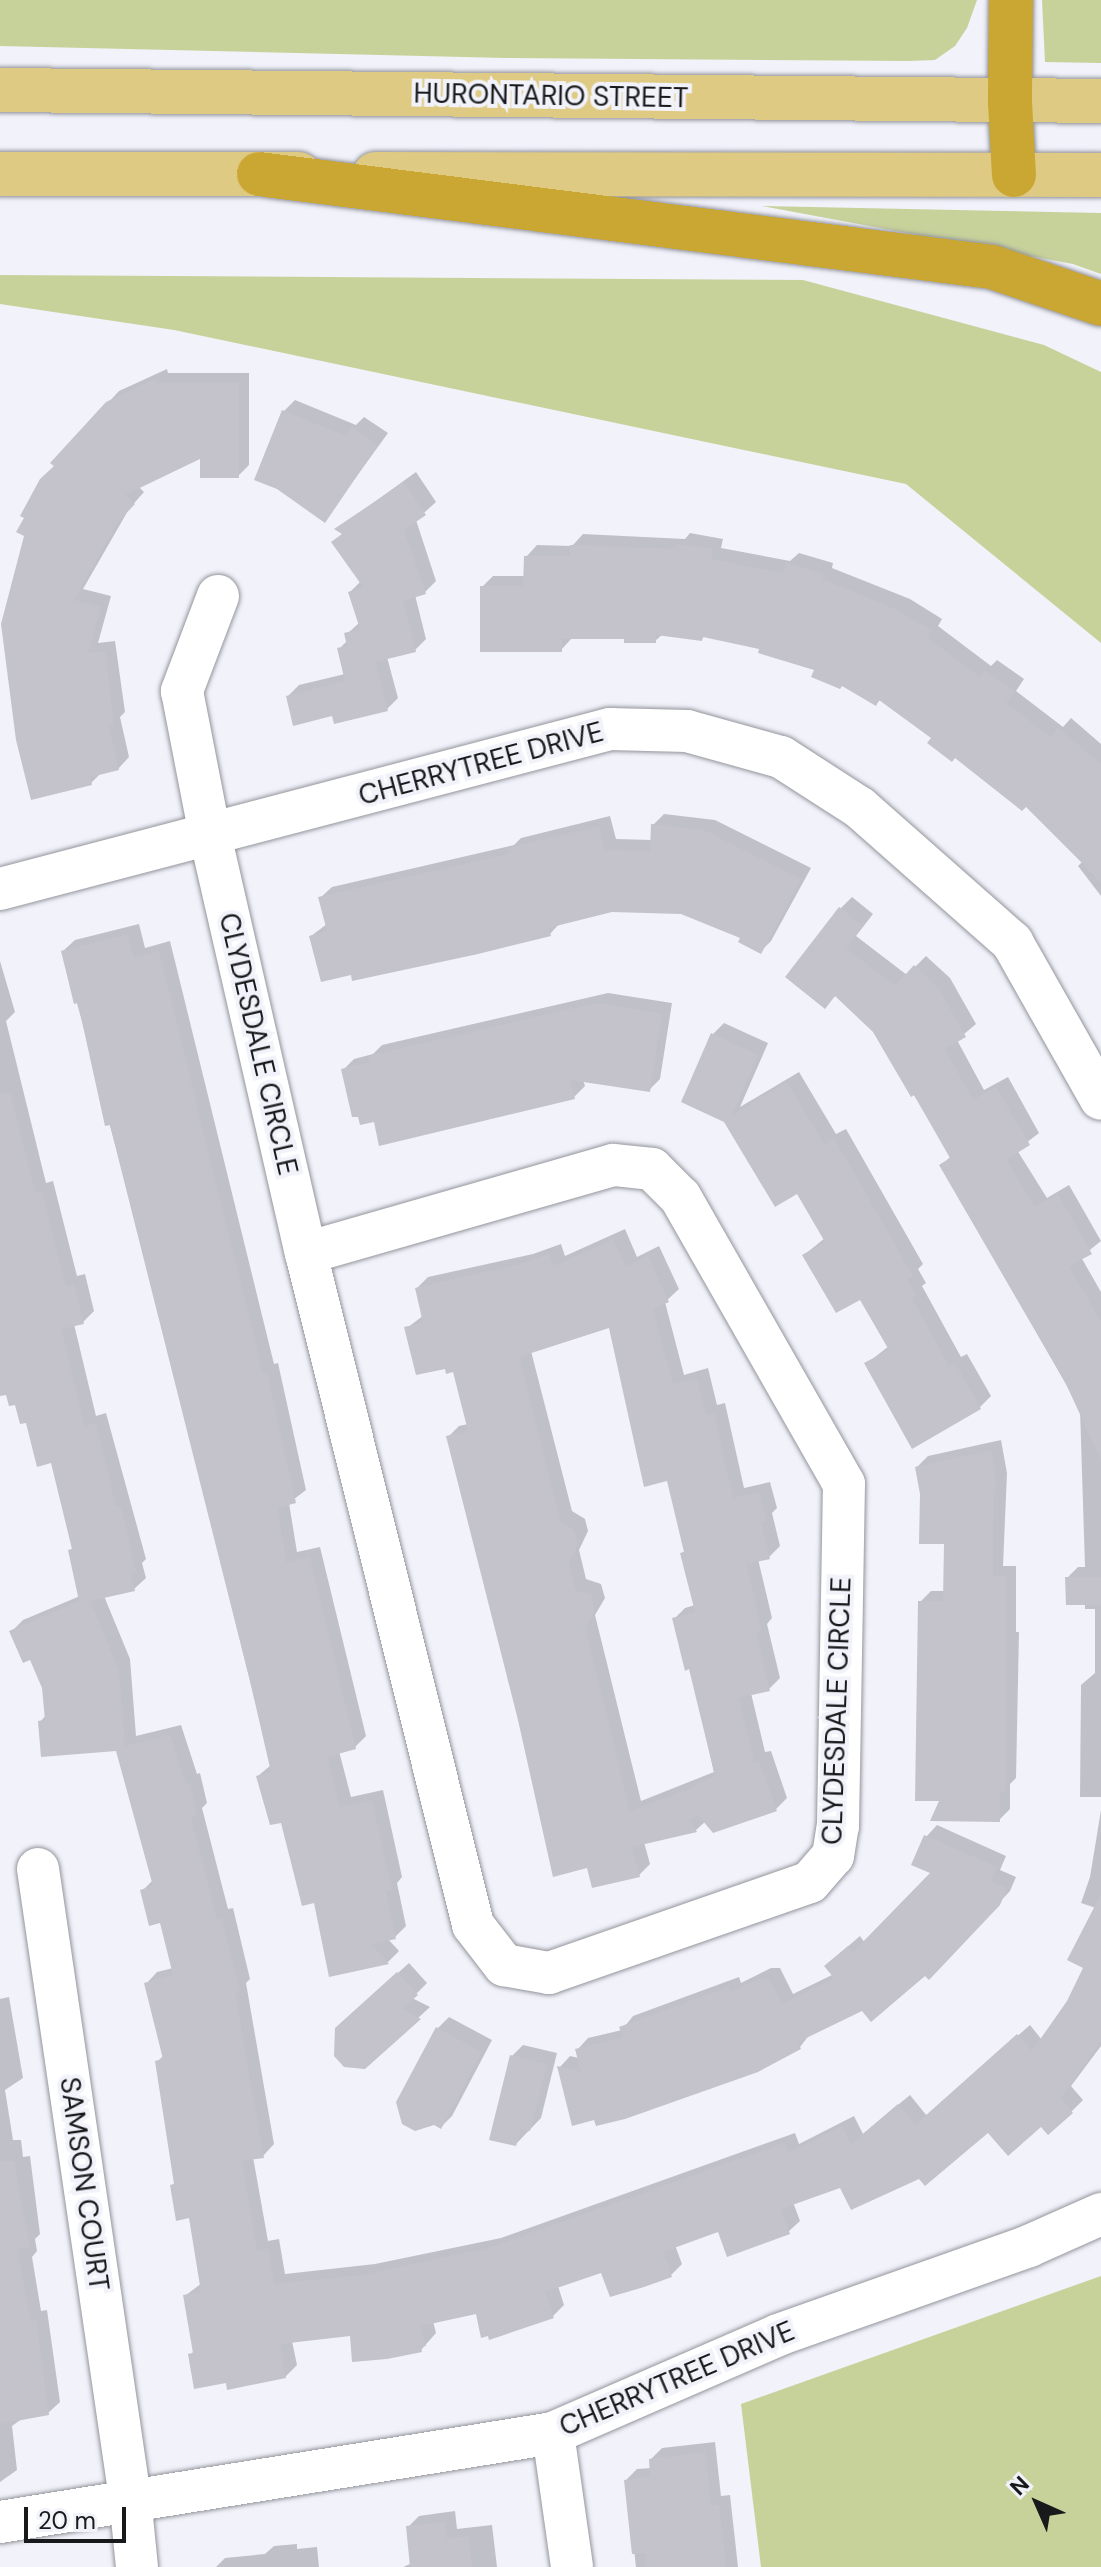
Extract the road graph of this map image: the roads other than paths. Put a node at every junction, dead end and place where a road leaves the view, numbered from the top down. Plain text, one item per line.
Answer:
1 (1011, 0) edge
2 (0, 90) edge
3 (1101, 101) edge
4 (1010, 102) junction
5 (0, 174) edge
6 (259, 174) junction
7 (1014, 175) junction
8 (1101, 175) edge
9 (1101, 304) edge
10 (218, 596) dead end
11 (210, 835) junction
12 (0, 889) edge
13 (1101, 1099) edge
14 (306, 1253) junction
15 (38, 1869) dead end
16 (1101, 2214) edge
17 (553, 2433) junction
18 (130, 2498) junction
19 (0, 2522) edge
20 (137, 2567) edge
21 (572, 2567) edge

1 - 4 highway
2 - 4 main road, HURONTARIO STREET
3 - 4 main road, HURONTARIO STREET
4 - 7 highway
5 - 6 main road
6 - 7 main road
6 - 9 highway
7 - 8 main road
10 - 11 street, CLYDESDALE CIRCLE
11 - 12 street, CHERRYTREE DRIVE
11 - 13 street, CHERRYTREE DRIVE
11 - 14 street, CLYDESDALE CIRCLE
14 - 14 street, CLYDESDALE CIRCLE
15 - 18 street, SAMSON COURT
16 - 17 street, CHERRYTREE DRIVE
17 - 18 street, CHERRYTREE DRIVE
17 - 21 street
18 - 19 street, CHERRYTREE DRIVE
18 - 20 street, SAMSON COURT

